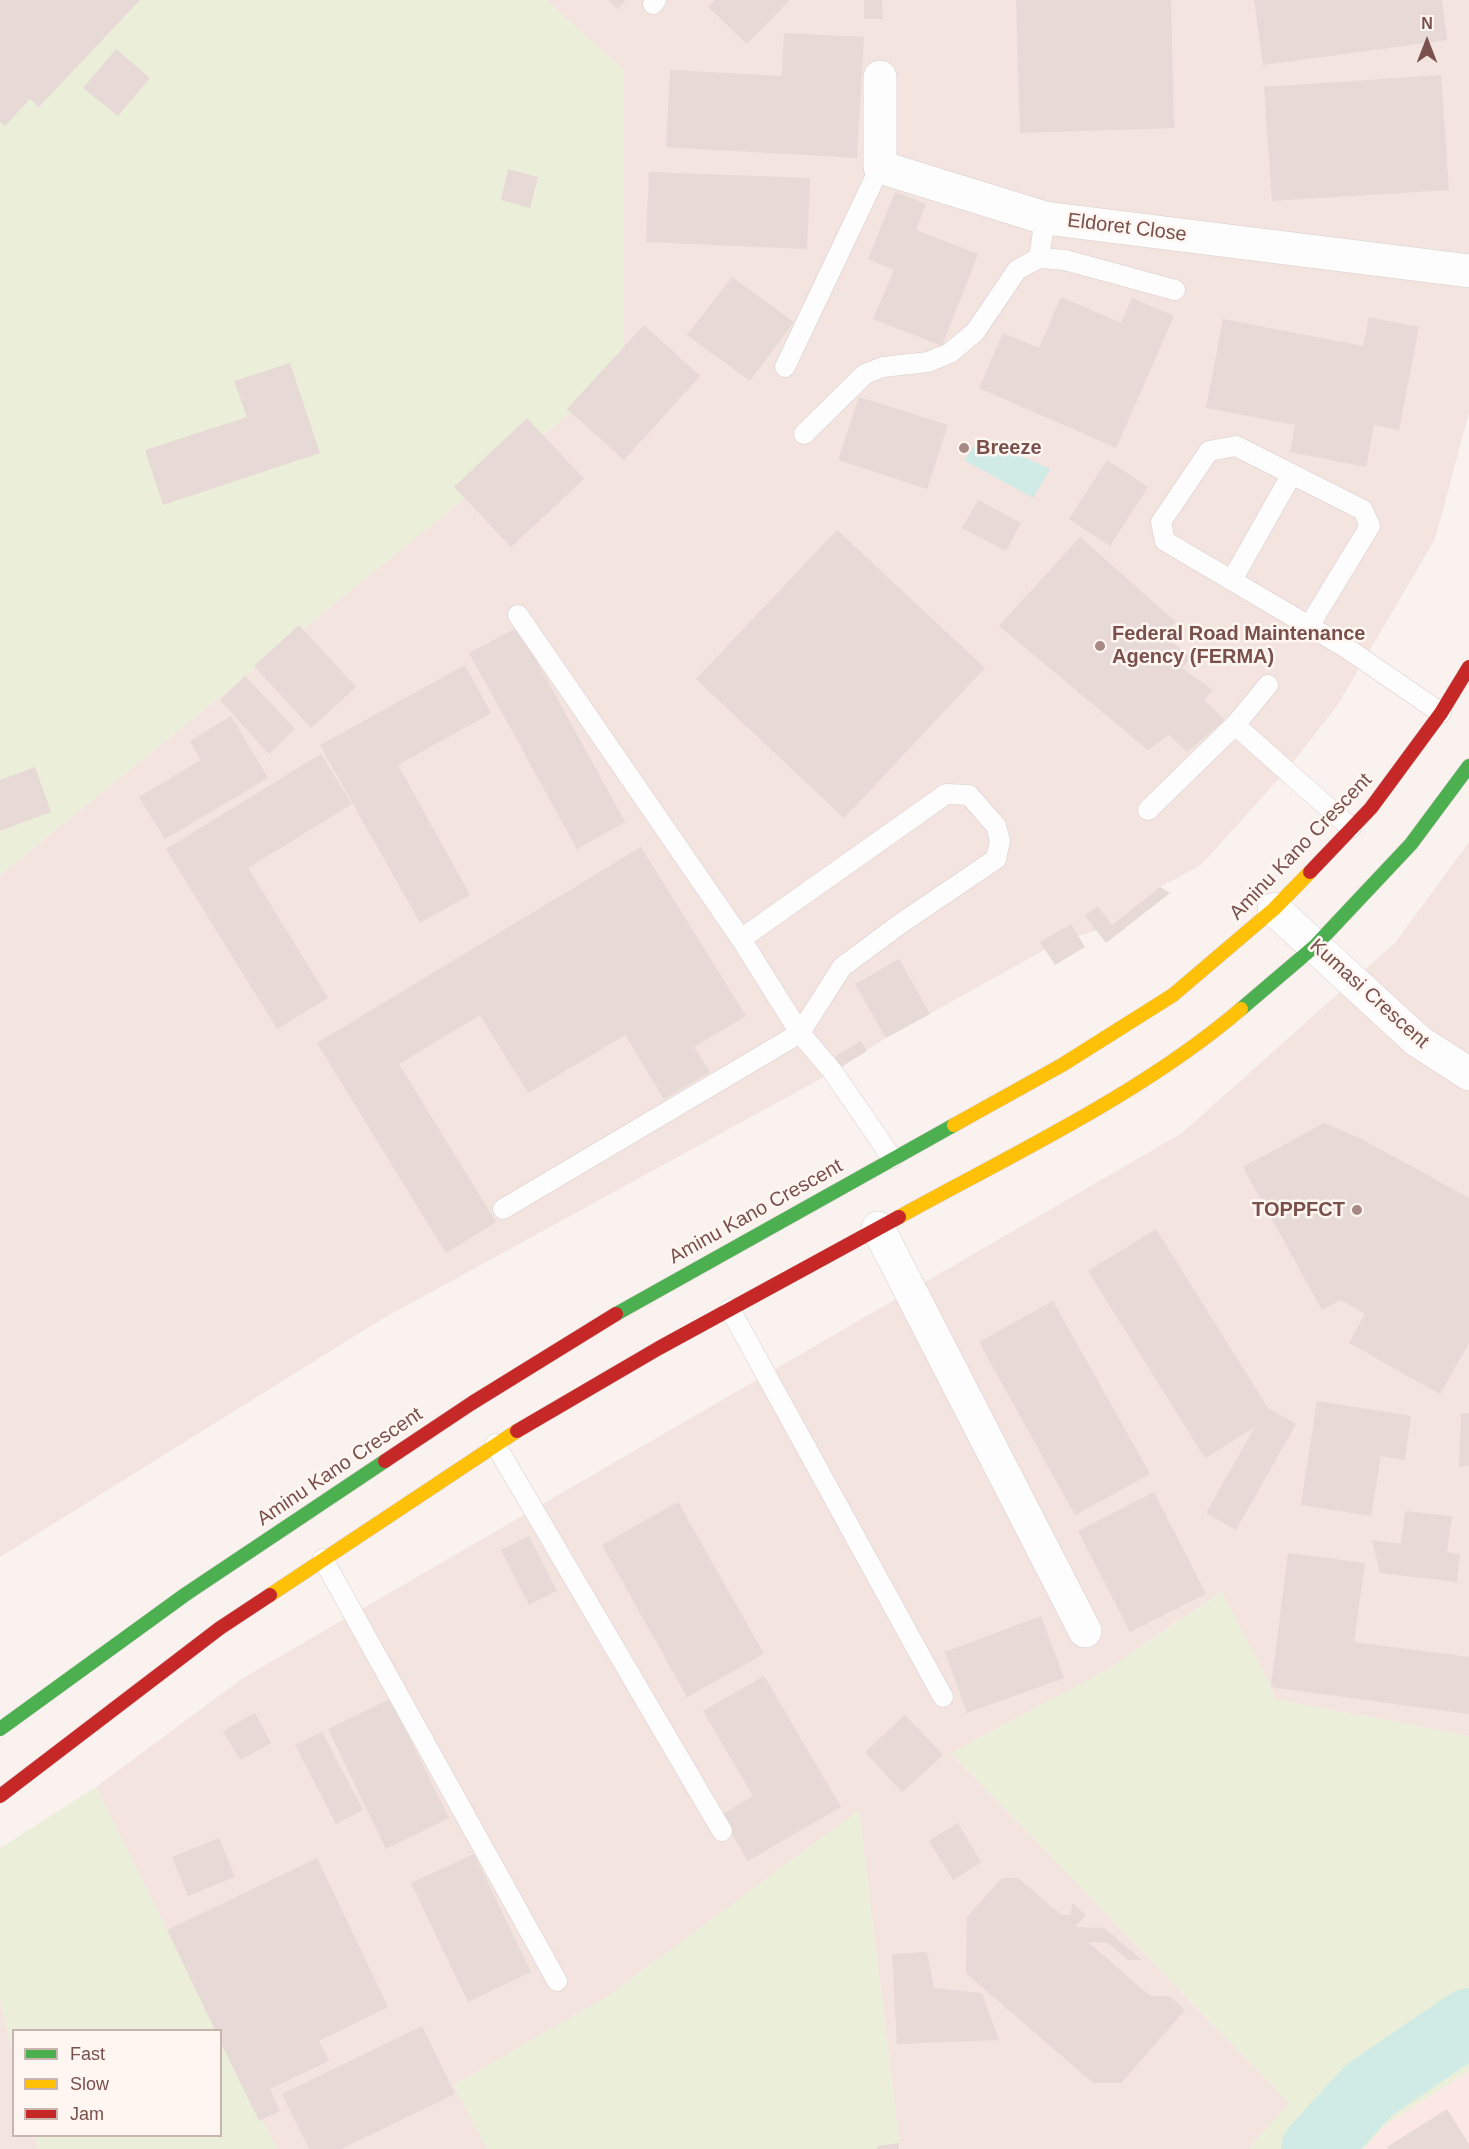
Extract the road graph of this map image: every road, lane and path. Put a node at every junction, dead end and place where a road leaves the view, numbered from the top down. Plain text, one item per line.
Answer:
1 (880, 76) dead end
2 (880, 167) junction
3 (1045, 218) junction
4 (1039, 258) junction
5 (1469, 271) edge
6 (1175, 290) dead end
7 (785, 367) dead end
8 (804, 434) dead end
9 (1292, 474) junction
10 (1232, 580) junction
11 (518, 615) dead end
12 (1309, 626) junction
13 (1469, 668) edge
14 (1268, 685) dead end
15 (1441, 713) junction
16 (1235, 724) junction
17 (1469, 766) edge
18 (1149, 810) dead end
19 (1351, 828) junction
20 (1274, 909) junction
21 (741, 939) junction
22 (1316, 946) junction
23 (800, 1033) junction
24 (1469, 1074) edge
25 (892, 1158) junction
26 (503, 1209) dead end
27 (878, 1228) junction
28 (730, 1310) junction
29 (495, 1444) junction
30 (323, 1559) junction
31 (1085, 1631) dead end
32 (943, 1697) dead end
33 (0, 1729) edge
34 (0, 1796) edge
35 (722, 1831) dead end
36 (557, 1981) dead end

1 - 2 street
2 - 3 street, Eldoret Close
2 - 7 lane
3 - 4 lane
3 - 5 street, Eldoret Close
4 - 6 lane
4 - 8 lane
9 - 10 lane
9 - 10 lane
9 - 12 lane
10 - 12 lane
11 - 21 lane
12 - 15 lane
13 - 15 street, Aminu Kano Crescent
14 - 16 lane
15 - 19 street, Aminu Kano Crescent
16 - 18 lane
16 - 19 lane
17 - 22 street
19 - 20 street, Aminu Kano Crescent
20 - 22 street, Kumasi Crescent
20 - 25 street, Aminu Kano Crescent
21 - 23 lane
21 - 23 lane
22 - 24 street, Kumasi Crescent
22 - 27 street
23 - 25 lane
23 - 26 lane
25 - 33 street, Aminu Kano Crescent
27 - 28 street
27 - 31 street
28 - 29 street
28 - 32 lane
29 - 30 street
29 - 35 lane
30 - 34 street
30 - 36 lane

